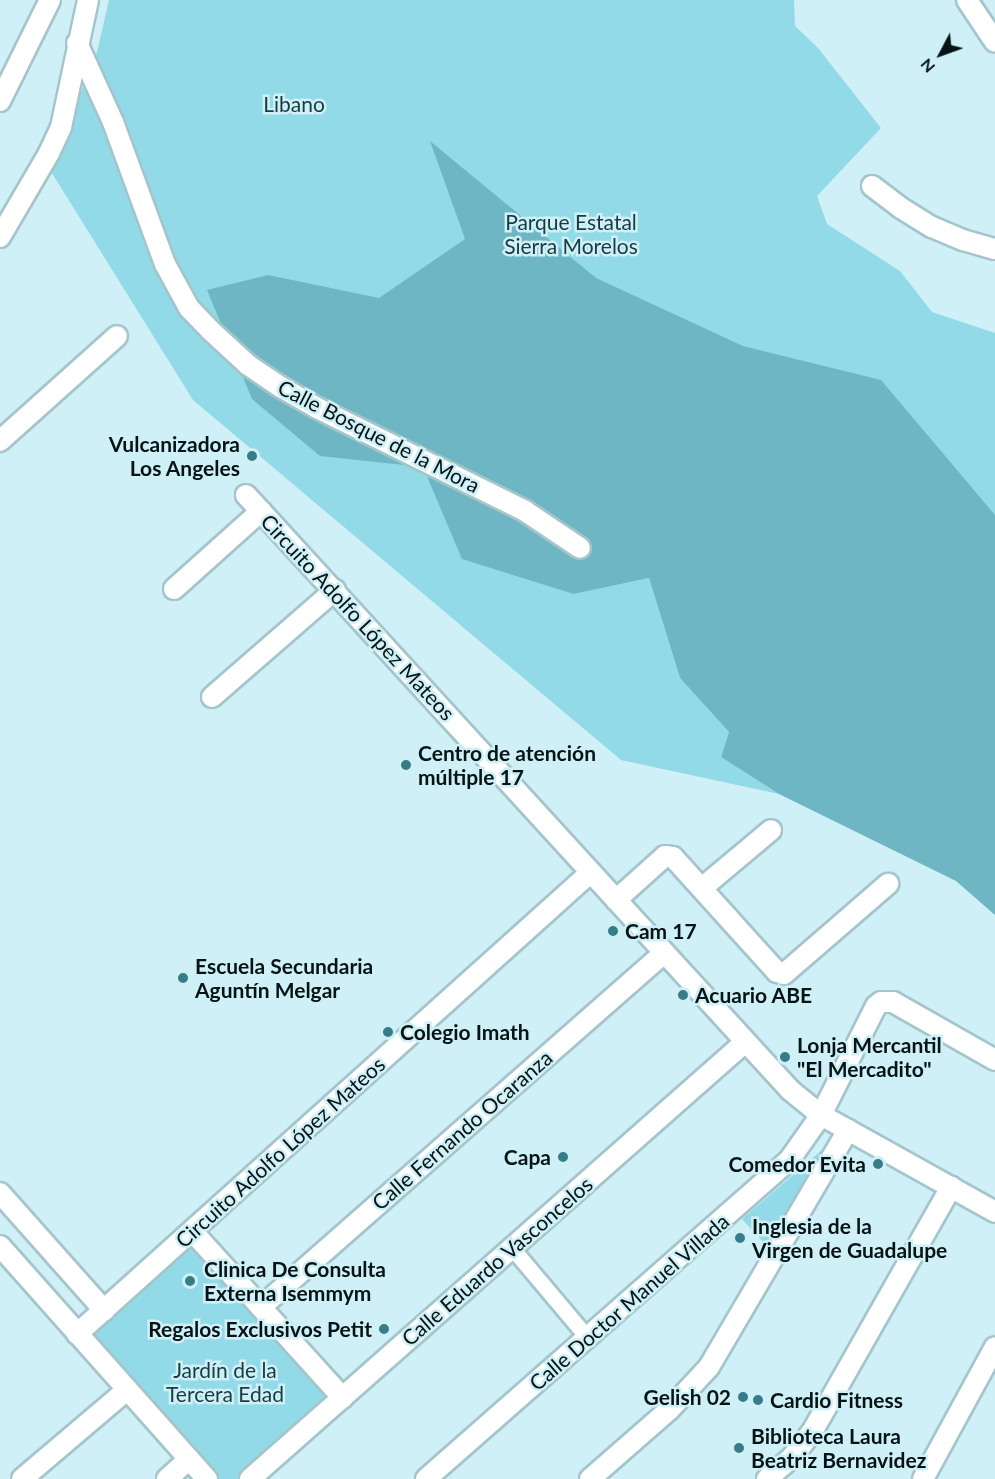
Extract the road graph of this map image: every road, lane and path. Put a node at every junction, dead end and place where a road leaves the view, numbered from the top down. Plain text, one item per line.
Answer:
1 (50, 0) edge
2 (88, 0) edge
3 (967, 0) edge
4 (995, 42) edge
5 (78, 43) junction
6 (0, 101) edge
7 (872, 186) dead end
8 (0, 237) edge
9 (995, 249) edge
10 (117, 336) dead end
11 (0, 441) edge
12 (246, 495) dead end
13 (261, 511) junction
14 (580, 548) dead end
15 (174, 589) dead end
16 (334, 590) junction
17 (212, 698) dead end
18 (771, 830) dead end
19 (591, 872) junction
20 (888, 884) dead end
21 (702, 888) junction
22 (616, 900) junction
23 (664, 953) junction
24 (744, 1043) junction
25 (995, 1060) edge
26 (821, 1115) junction
27 (848, 1130) junction
28 (951, 1187) junction
29 (0, 1193) edge
30 (995, 1212) edge
31 (192, 1232) junction
32 (0, 1246) edge
33 (512, 1248) junction
34 (261, 1307) junction
35 (104, 1310) junction
36 (77, 1334) junction
37 (587, 1337) junction
38 (995, 1347) edge
39 (127, 1390) junction
40 (343, 1398) junction
41 (189, 1459) junction
42 (22, 1479) edge
43 (167, 1479) edge
44 (207, 1479) edge
45 (250, 1479) edge
46 (426, 1479) edge
47 (590, 1479) edge
48 (767, 1479) edge
49 (923, 1479) edge

1 - 6 street
2 - 5 street
3 - 4 street
5 - 8 street
5 - 14 street, Calle Bosque de la Mora
7 - 9 street
10 - 11 street
12 - 13 street, Circuito Adolfo López Mateos
13 - 15 street
13 - 16 street, Circuito Adolfo López Mateos
16 - 17 street
16 - 19 street, Circuito Adolfo López Mateos
18 - 21 street
19 - 22 street, Circuito Adolfo López Mateos
19 - 31 street, Circuito Adolfo López Mateos
20 - 21 street
21 - 22 street
22 - 23 street, Circuito Adolfo López Mateos
23 - 24 street, Circuito Adolfo López Mateos
23 - 34 street, Calle Fernando Ocaranza
24 - 26 street, Circuito Adolfo López Mateos
24 - 33 street, Calle Eduardo Vasconcelos
25 - 26 street, Calle Doctor Manuel Villada
26 - 27 street, Circuito Adolfo López Mateos
26 - 37 street, Calle Doctor Manuel Villada
27 - 28 street, Circuito Adolfo López Mateos
27 - 47 street
28 - 30 street, Circuito Adolfo López Mateos
28 - 48 street
29 - 35 street
31 - 34 street
31 - 35 street, Circuito Adolfo López Mateos
32 - 36 street
33 - 37 street
33 - 40 street, Calle Eduardo Vasconcelos
34 - 40 street
35 - 36 street, Circuito Adolfo López Mateos
36 - 39 street
37 - 46 street, Calle Doctor Manuel Villada
38 - 49 street
39 - 41 street
39 - 42 street
40 - 45 street, Calle Eduardo Vasconcelos
41 - 43 street
41 - 44 street

